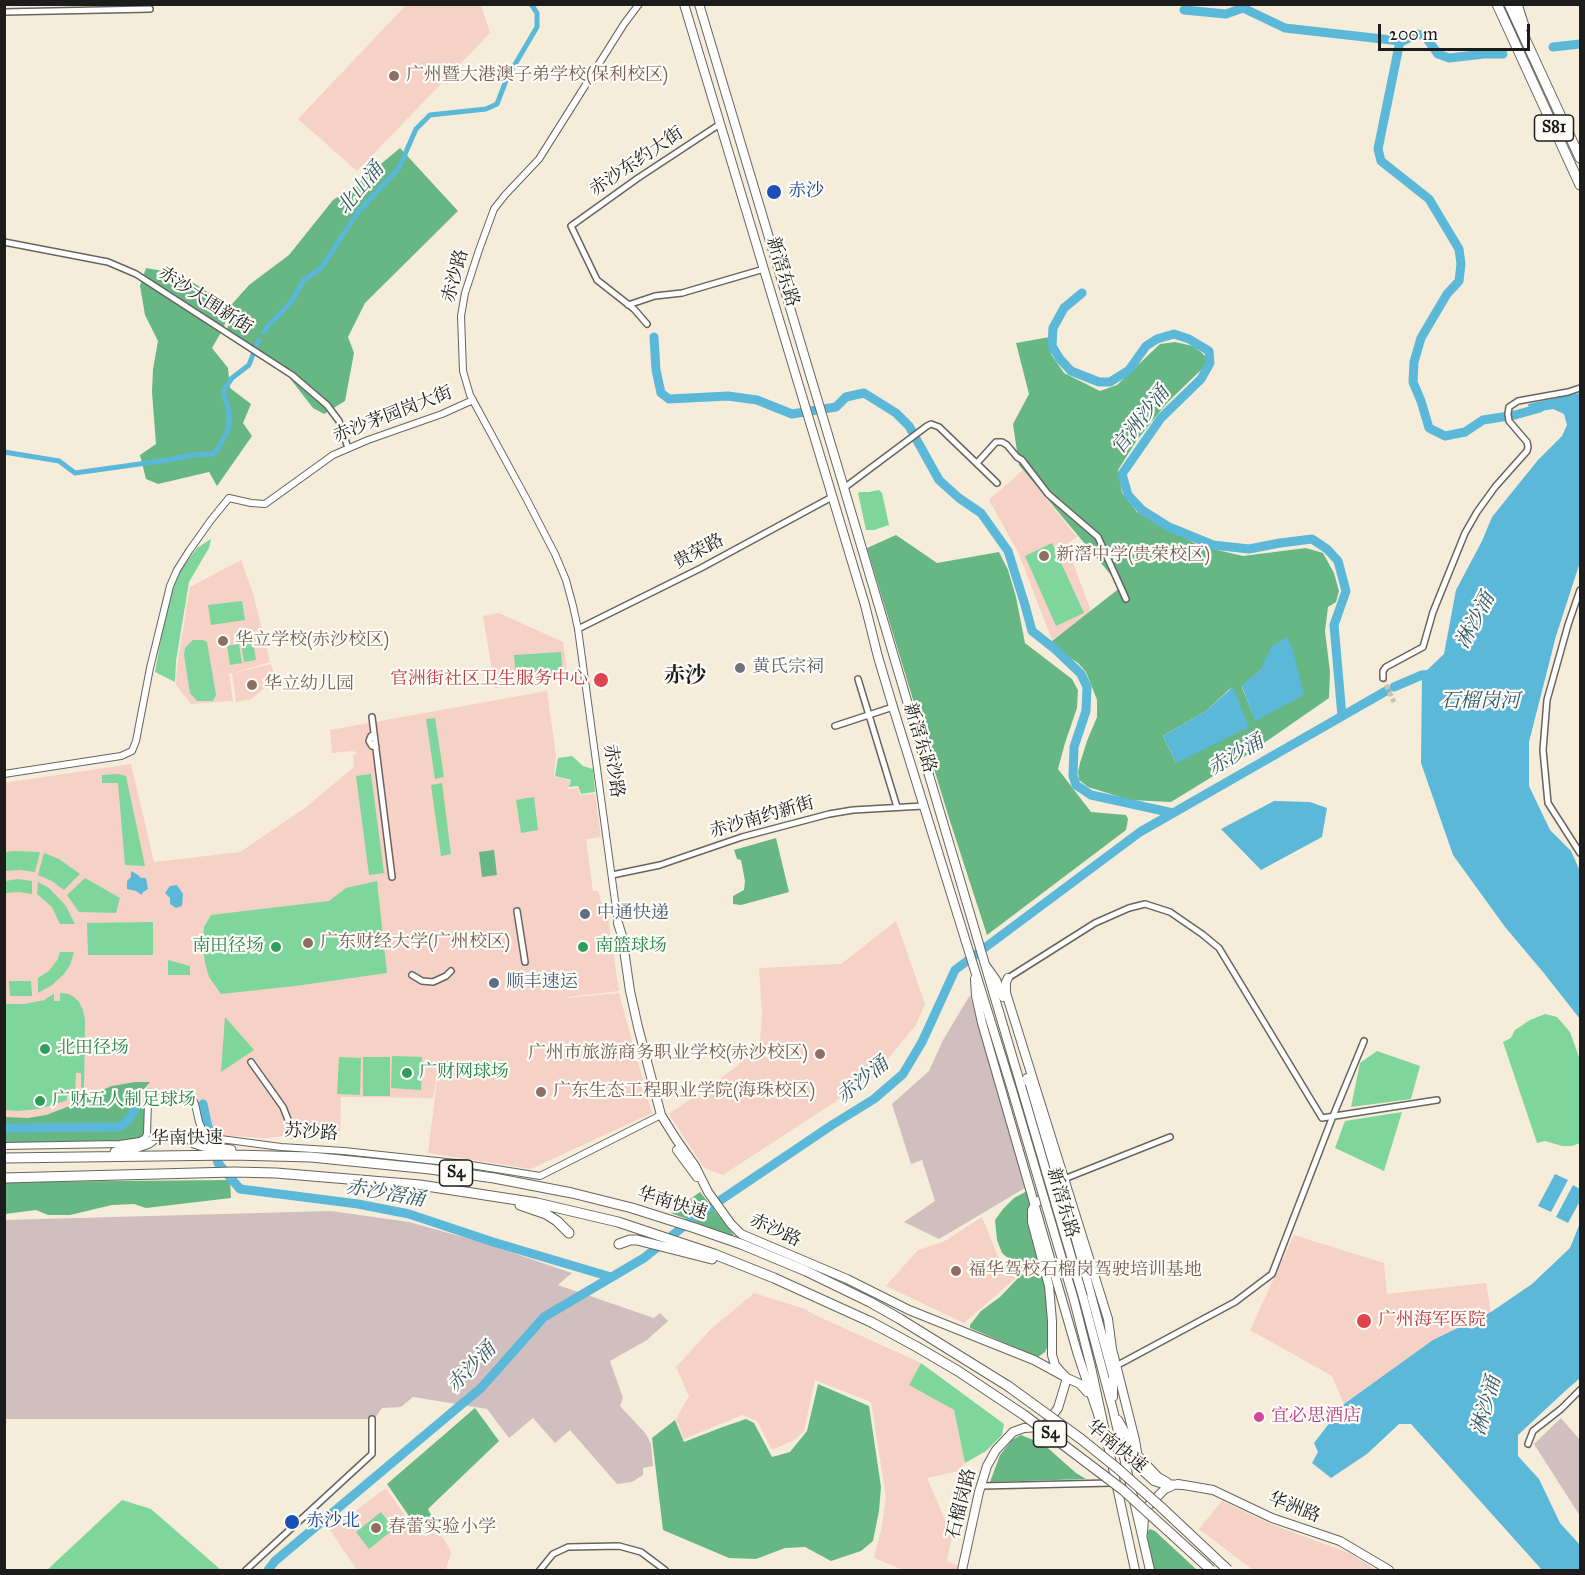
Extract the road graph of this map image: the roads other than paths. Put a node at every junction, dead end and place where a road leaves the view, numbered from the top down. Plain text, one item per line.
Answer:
1 (639, 4) edge
2 (684, 4) edge
3 (699, 4) edge
4 (1495, 4) edge
5 (1509, 4) edge
6 (1518, 4) edge
7 (150, 9) dead end
8 (4, 12) edge
9 (1537, 65) junction
10 (720, 124) junction
11 (1581, 158) edge
12 (1581, 185) edge
13 (4, 242) edge
14 (764, 269) junction
15 (628, 305) junction
16 (647, 324) dead end
17 (1581, 388) edge
18 (473, 400) junction
19 (348, 448) junction
20 (977, 463) junction
21 (997, 483) dead end
22 (844, 488) junction
23 (832, 497) junction
24 (1581, 590) edge
25 (1126, 599) dead end
26 (578, 629) junction
27 (1383, 678) dead end
28 (858, 679) dead end
29 (893, 707) junction
30 (869, 715) junction
31 (372, 717) dead end
32 (835, 726) dead end
33 (4, 774) edge
34 (923, 806) junction
35 (897, 807) junction
36 (1581, 853) edge
37 (612, 875) junction
38 (392, 877) dead end
39 (517, 911) dead end
40 (618, 923) joint
41 (525, 962) dead end
42 (986, 965) junction
43 (451, 971) dead end
44 (975, 974) junction
45 (412, 975) dead end
46 (1008, 978) junction
47 (996, 980) junction
48 (1364, 1041) dead end
49 (251, 1062) dead end
50 (1437, 1100) dead end
51 (659, 1116) junction
52 (1333, 1116) junction
53 (294, 1135) dead end
54 (1170, 1137) dead end
55 (154, 1138) dead end
56 (191, 1141) dead end
57 (4, 1146) edge
58 (232, 1153) junction
59 (83, 1157) junction
60 (4, 1158) edge
61 (1055, 1170) junction
62 (4, 1178) edge
63 (1029, 1182) junction
64 (1062, 1182) junction
65 (477, 1193) junction
66 (1035, 1204) junction
67 (1066, 1209) junction
68 (1041, 1224) junction
69 (569, 1233) dead end
70 (620, 1244) dead end
71 (677, 1246) junction
72 (1051, 1349) junction
73 (1078, 1355) junction
74 (1034, 1360) junction
75 (1116, 1366) junction
76 (1113, 1376) joint
77 (1067, 1378) junction
78 (1581, 1390) edge
79 (1091, 1398) junction
80 (1113, 1410) junction
81 (372, 1419) dead end
82 (1108, 1442) junction
83 (1528, 1444) dead end
84 (1134, 1449) junction
85 (1116, 1483) junction
86 (1183, 1485) junction
87 (981, 1486) junction
88 (1145, 1550) junction
89 (246, 1570) edge
90 (540, 1570) edge
91 (665, 1570) edge
92 (962, 1570) edge
93 (1136, 1570) edge
94 (1150, 1570) edge
95 (1211, 1570) edge
96 (1228, 1570) edge
97 (1389, 1570) edge

1 - 18 street, 赤沙路
2 - 10 highway, 新滘东路
3 - 22 highway, 新滘东路
4 - 12 highway, S81
5 - 9 highway, S81
6 - 9 highway
7 - 8 street
9 - 11 highway, S81
10 - 14 highway, 新滘东路
10 - 15 street, 赤沙东约大街
13 - 19 street, 赤沙大围新街
14 - 15 street
14 - 23 highway, 新滘东路
15 - 16 street
17 - 27 street
18 - 19 street, 赤沙茅园岗大街
18 - 26 street, 赤沙路
19 - 33 street, 赤沙茅园岗大街
20 - 21 street
20 - 22 street
20 - 25 street
22 - 42 highway, 新滘东路
23 - 26 street, 贵荣路
23 - 29 highway, 新滘东路
24 - 36 street
26 - 37 street, 赤沙路
28 - 30 street
29 - 30 street
29 - 34 highway, 新滘东路
30 - 32 street
30 - 35 street
31 - 38 street
34 - 35 street, 赤沙南约新街
34 - 44 highway, 新滘东路
35 - 37 street, 赤沙南约新街
37 - 40 street, 赤沙路
39 - 41 street
40 - 51 main road, 赤沙路
42 - 47 main road
42 - 80 highway, 新滘东路, bridge
43 - 45 street
44 - 63 main road
44 - 82 highway, 新滘东路, bridge
46 - 47 main road
46 - 52 street
46 - 64 main road
47 - 61 main road
48 - 52 street
49 - 53 street
50 - 52 street
51 - 57 street, 苏沙路
51 - 74 main road, 赤沙路
52 - 75 street
54 - 64 street
55 - 59 highway
56 - 58 highway
58 - 59 highway, 华南快速 / S4
58 - 96 highway, 华南快速 / S4, bridge
59 - 60 highway, 华南快速 / S4
61 - 63 main road
61 - 64 main road
62 - 65 highway, 华南快速 / S4
63 - 66 main road
64 - 66 main road
64 - 67 main road
64 - 75 main road
65 - 69 highway
65 - 71 highway, 华南快速 / S4
66 - 68 main road
66 - 72 main road
67 - 68 main road
67 - 76 main road
68 - 73 main road
70 - 71 highway
71 - 95 highway, 华南快速 / S4, bridge
72 - 74 main road
72 - 77 main road
73 - 77 main road, 石榴岗路
73 - 79 main road
74 - 77 main road, 赤沙路
75 - 84 main road
76 - 80 highway
77 - 79 main road
77 - 87 main road, 石榴岗路
78 - 83 street
79 - 82 main road
80 - 84 highway
80 - 88 highway
81 - 89 street
82 - 85 highway, 新滘东路
84 - 86 main road, 华洲路
85 - 87 street
85 - 93 highway, 新滘东路
86 - 88 main road
86 - 97 main road, 华洲路
87 - 92 main road, 石榴岗路
88 - 94 highway
90 - 91 street

